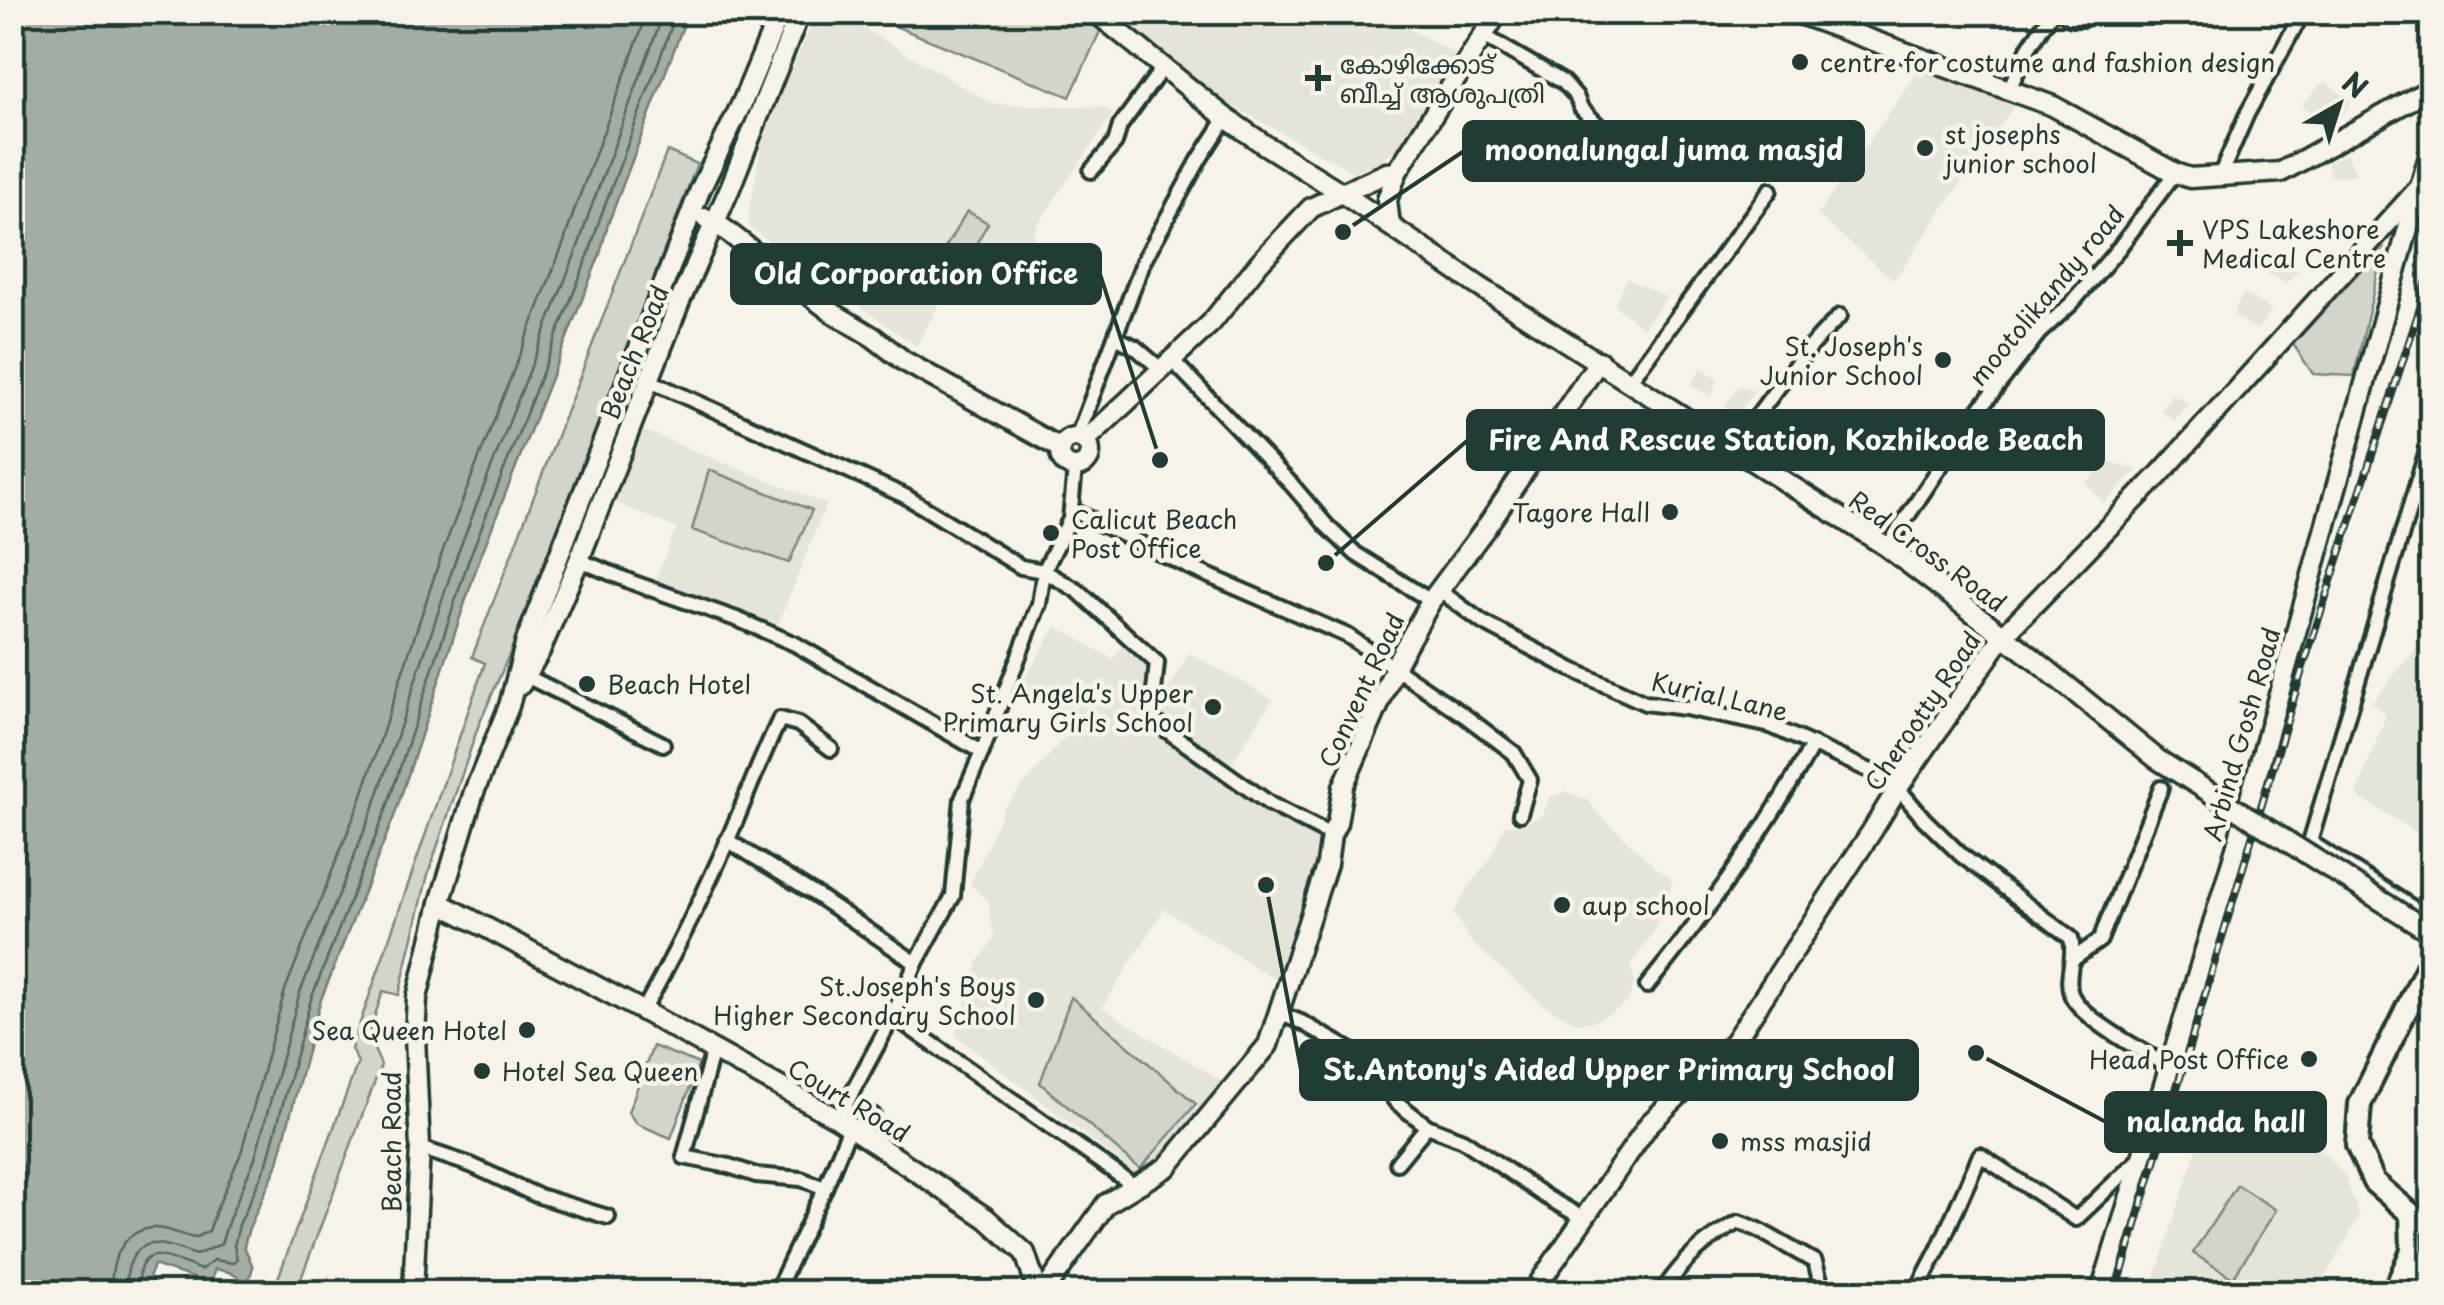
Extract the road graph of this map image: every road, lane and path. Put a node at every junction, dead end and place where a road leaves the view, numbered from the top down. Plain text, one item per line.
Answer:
1 (780, 12) edge
2 (800, 12) edge
3 (1094, 12) edge
4 (1498, 12) edge
5 (1794, 12) edge
6 (1854, 12) edge
7 (2052, 12) edge
8 (2062, 12) edge
9 (2087, 12) edge
10 (2303, 12) edge
11 (1846, 31) junction
12 (1484, 36) junction
13 (1163, 68) junction
14 (2432, 88) edge
15 (2008, 89) junction
16 (1226, 118) junction
17 (1608, 135) dead end
18 (2432, 146) edge
19 (1091, 171) dead end
20 (1397, 172) junction
21 (2175, 173) junction
22 (2220, 176) junction
23 (2420, 187) junction
24 (1770, 190) dead end
25 (1342, 192) junction
26 (691, 212) junction
27 (715, 222) junction
28 (1390, 225) junction
29 (1840, 316) dead end
30 (1116, 337) junction
31 (1599, 362) junction
32 (1167, 365) junction
33 (650, 380) junction
34 (1630, 381) junction
35 (2432, 433) edge
36 (1081, 439) junction
37 (1060, 448) junction
38 (1734, 448) junction
39 (1075, 468) junction
40 (1072, 510) junction
41 (1887, 547) junction
42 (579, 560) junction
43 (1044, 571) junction
44 (1435, 596) junction
45 (2002, 636) junction
46 (1396, 667) junction
47 (526, 676) junction
48 (508, 706) junction
49 (663, 744) dead end
50 (1813, 744) junction
51 (831, 749) dead end
52 (982, 752) junction
53 (1898, 788) junction
54 (2160, 788) dead end
55 (1520, 814) dead end
56 (1331, 834) junction
57 (727, 840) junction
58 (440, 903) junction
59 (2432, 920) edge
60 (2432, 933) edge
61 (2432, 956) edge
62 (2072, 960) junction
63 (916, 963) junction
64 (1647, 986) dead end
65 (644, 1011) junction
66 (1278, 1013) junction
67 (892, 1016) junction
68 (713, 1050) junction
69 (2168, 1066) junction
70 (873, 1114) dead end
71 (1427, 1126) junction
72 (850, 1127) junction
73 (420, 1148) junction
74 (2142, 1156) junction
75 (1397, 1163) dead end
76 (1136, 1186) junction
77 (825, 1188) junction
78 (2411, 1214) junction
79 (608, 1217) dead end
80 (1583, 1218) junction
81 (2432, 1226) edge
82 (2432, 1256) edge
83 (413, 1292) edge
84 (776, 1292) edge
85 (1041, 1292) edge
86 (1533, 1292) edge
87 (1662, 1292) edge
88 (1829, 1292) edge
89 (1916, 1292) edge
90 (2101, 1292) edge
91 (2394, 1292) edge

1 - 26 street, Beach Road
2 - 27 street, Beach Road
3 - 13 street, Red Cross Road
4 - 12 street
5 - 11 street
6 - 11 street
7 - 15 street
8 - 9 street
10 - 22 street
11 - 15 street
12 - 17 street
12 - 20 street
13 - 16 street, Red Cross Road
13 - 19 street
14 - 22 street
15 - 21 street
16 - 25 street, Red Cross Road
16 - 30 street
18 - 23 street, Cherootty Road
20 - 25 street
20 - 28 street
21 - 22 street
21 - 41 street, mootolikandy road
23 - 45 street, Cherootty Road
23 - 69 street, Arbind Gosh Road
24 - 34 street
25 - 28 street, Red Cross Road
25 - 32 street
26 - 27 street
26 - 48 street, Beach Road
27 - 33 street, Beach Road
27 - 37 street
28 - 31 street, Red Cross Road
29 - 38 street
30 - 32 street, Kurial Lane
30 - 36 street
31 - 34 street, Red Cross Road
31 - 44 street, Convent Road
32 - 36 street
32 - 44 street, Kurial Lane
33 - 42 street, Beach Road
33 - 43 street
34 - 38 street, Red Cross Road
35 - 59 street
36 - 37 street
36 - 39 street
37 - 39 street
38 - 41 street, Red Cross Road
39 - 40 street
40 - 43 street
40 - 46 street
41 - 45 street, Red Cross Road
42 - 47 street, Beach Road
42 - 52 street
43 - 52 street
43 - 56 street
44 - 46 street, Convent Road
44 - 50 street, Kurial Lane
45 - 53 street, Cherootty Road
45 - 60 street, Red Cross Road, bridge
46 - 55 street
46 - 56 street, Convent Road
47 - 48 street, Beach Road
47 - 49 street
48 - 58 street, Beach Road
50 - 53 street, Kurial Lane
50 - 64 street
51 - 57 street
52 - 63 street
53 - 62 street, Kurial Lane
53 - 80 street, Cherootty Road
54 - 62 street
56 - 66 street, Convent Road
57 - 63 street
57 - 65 street
58 - 65 street, Court Road
58 - 73 street, Beach Road
61 - 78 main road
62 - 69 street, Kurial Lane
63 - 67 street
65 - 68 street, Court Road
66 - 71 street
66 - 76 street, Convent Road
67 - 72 street
67 - 76 street
68 - 72 street, Court Road
68 - 77 street
69 - 74 street, Arbind Gosh Road
70 - 72 street
71 - 75 street
71 - 80 street
72 - 77 street
72 - 85 street, Court Road
73 - 79 street
73 - 83 street, Beach Road
74 - 89 street
74 - 90 street, Arbind Gosh Road
76 - 85 street, Convent Road
77 - 84 street
78 - 81 main road
78 - 91 main road
80 - 86 street, Cherootty Road
82 - 91 main road
87 - 88 street

